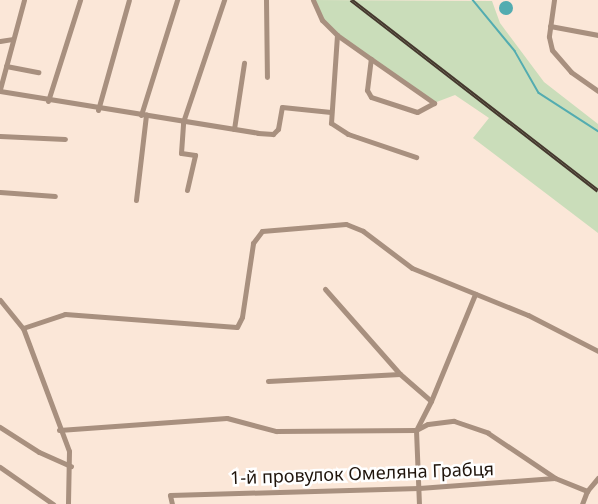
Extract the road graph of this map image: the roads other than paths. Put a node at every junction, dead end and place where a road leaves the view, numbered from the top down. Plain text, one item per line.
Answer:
1 (24, 0) edge
2 (80, 0) edge
3 (129, 0) edge
4 (177, 0) edge
5 (224, 0) edge
6 (266, 0) edge
7 (313, 0) edge
8 (554, 0) edge
9 (550, 26) junction
10 (337, 35) junction
11 (598, 35) edge
12 (12, 39) junction
13 (0, 41) edge
14 (371, 59) junction
15 (244, 63) dead end
16 (6, 66) junction
17 (38, 72) dead end
18 (267, 77) dead end
19 (0, 86) edge
20 (598, 91) edge
21 (48, 101) junction
22 (98, 110) junction
23 (331, 112) junction
24 (143, 115) junction
25 (183, 122) junction
26 (234, 129) junction
27 (0, 136) edge
28 (64, 139) dead end
29 (416, 157) dead end
30 (187, 190) dead end
31 (0, 192) edge
32 (55, 196) dead end
33 (136, 200) dead end
34 (326, 289) dead end
35 (476, 294) junction
36 (0, 300) edge
37 (23, 328) junction
38 (598, 351) edge
39 (400, 374) junction
40 (268, 381) dead end
41 (431, 401) junction
42 (0, 427) edge
43 (59, 430) junction
44 (416, 430) junction
45 (71, 465) junction
46 (0, 467) edge
47 (555, 478) junction
48 (598, 478) edge
49 (418, 488) junction
50 (587, 491) junction
51 (53, 504) edge
52 (68, 504) edge
53 (172, 504) edge
54 (419, 504) edge
55 (582, 504) edge

1 - 12 street
2 - 21 street
3 - 22 street
4 - 24 street
5 - 25 street
6 - 18 street
7 - 10 street
8 - 9 street
9 - 11 street
9 - 20 street
10 - 14 street
10 - 23 street
12 - 13 street
12 - 16 street
14 - 14 street
15 - 26 street
16 - 17 street
16 - 19 street
19 - 21 street
21 - 22 street
22 - 24 street
23 - 26 street
23 - 29 street
24 - 25 street
24 - 33 street
25 - 26 street
25 - 30 street
27 - 28 street
31 - 32 street
34 - 39 street
35 - 37 street
35 - 38 street
35 - 41 street
36 - 37 street
37 - 43 street
39 - 40 street
39 - 41 street
41 - 44 street
42 - 45 street
43 - 44 street
43 - 45 street
44 - 47 street
44 - 49 street
45 - 52 street
46 - 51 street
47 - 49 street, 1-й провулок Омеляна Грабця
47 - 50 street
48 - 50 street
49 - 53 street, 1-й провулок Омеляна Грабця
49 - 54 street
50 - 55 street

